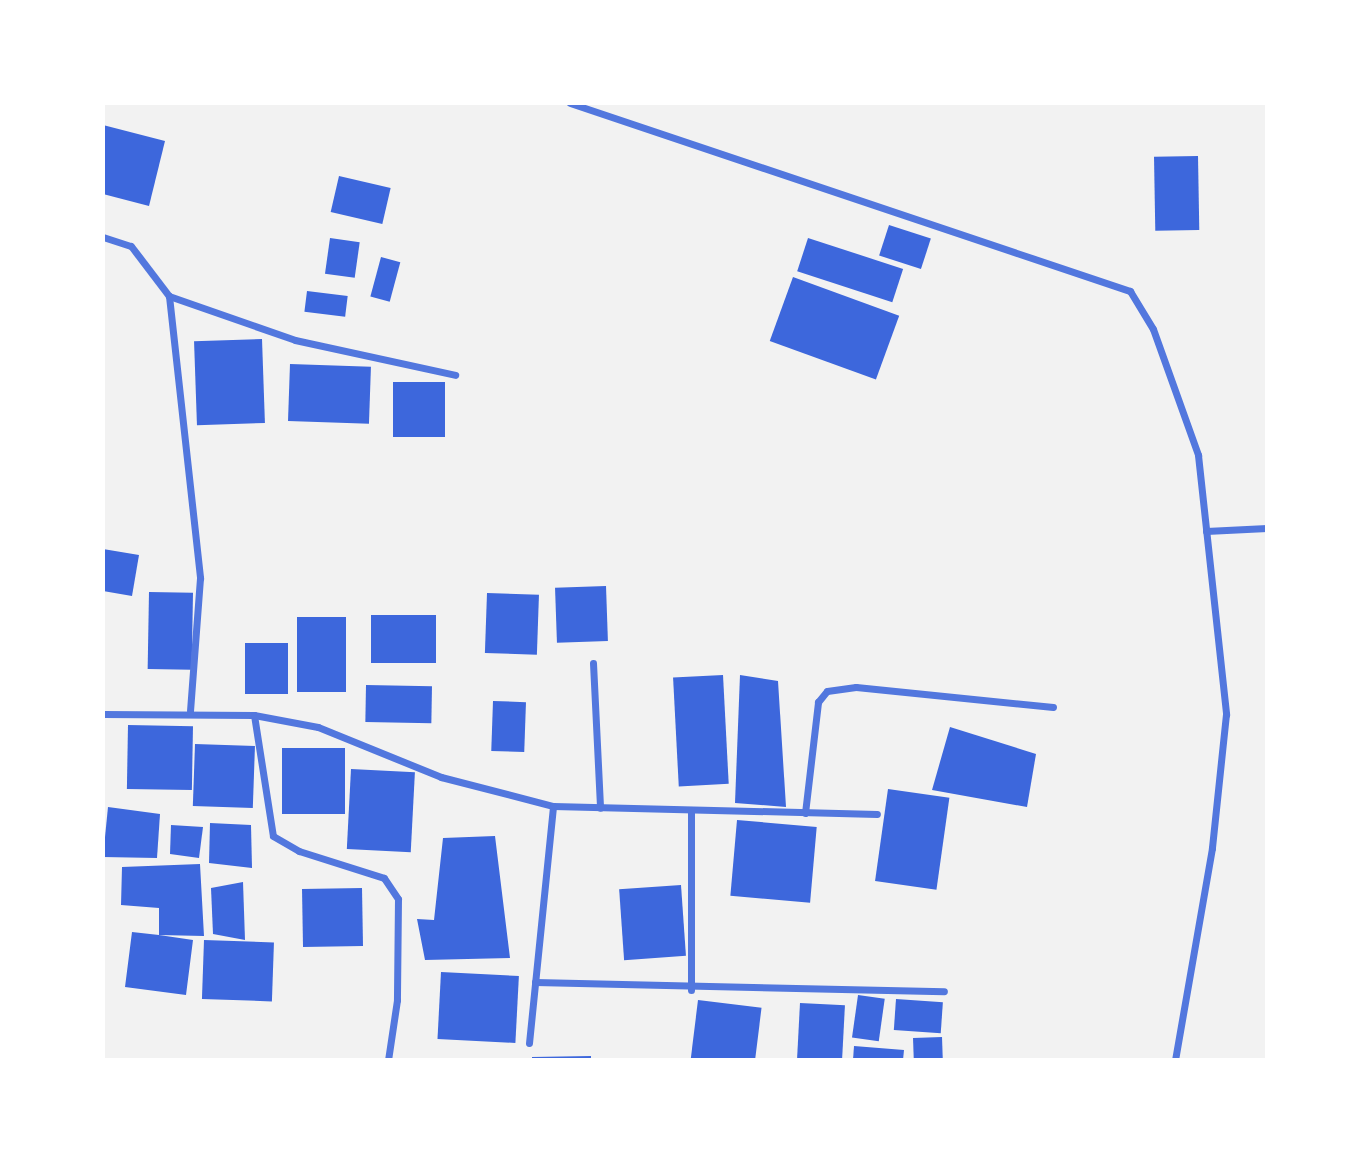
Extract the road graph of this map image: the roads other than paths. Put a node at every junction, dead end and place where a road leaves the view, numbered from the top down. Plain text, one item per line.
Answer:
1 (570, 103) edge
2 (103, 237) edge
3 (169, 296) junction
4 (455, 375) dead end
5 (1267, 528) edge
6 (1206, 531) junction
7 (593, 663) dead end
8 (1053, 707) dead end
9 (190, 711) junction
10 (103, 713) edge
11 (254, 715) junction
12 (553, 806) junction
13 (600, 808) junction
14 (691, 810) junction
15 (805, 813) junction
16 (877, 814) dead end
17 (535, 982) junction
18 (691, 990) junction
19 (944, 992) dead end
20 (528, 1043) dead end
21 (388, 1060) edge
22 (1175, 1060) edge

1 - 6 street
2 - 3 street
3 - 4 street
3 - 9 street
5 - 6 street
6 - 22 street
7 - 13 street
8 - 15 street
9 - 10 street
9 - 11 street
11 - 12 street
11 - 21 street
12 - 13 street
12 - 17 street
13 - 14 street
14 - 15 street
14 - 18 street
15 - 16 street
17 - 18 street
17 - 20 street
18 - 19 street

